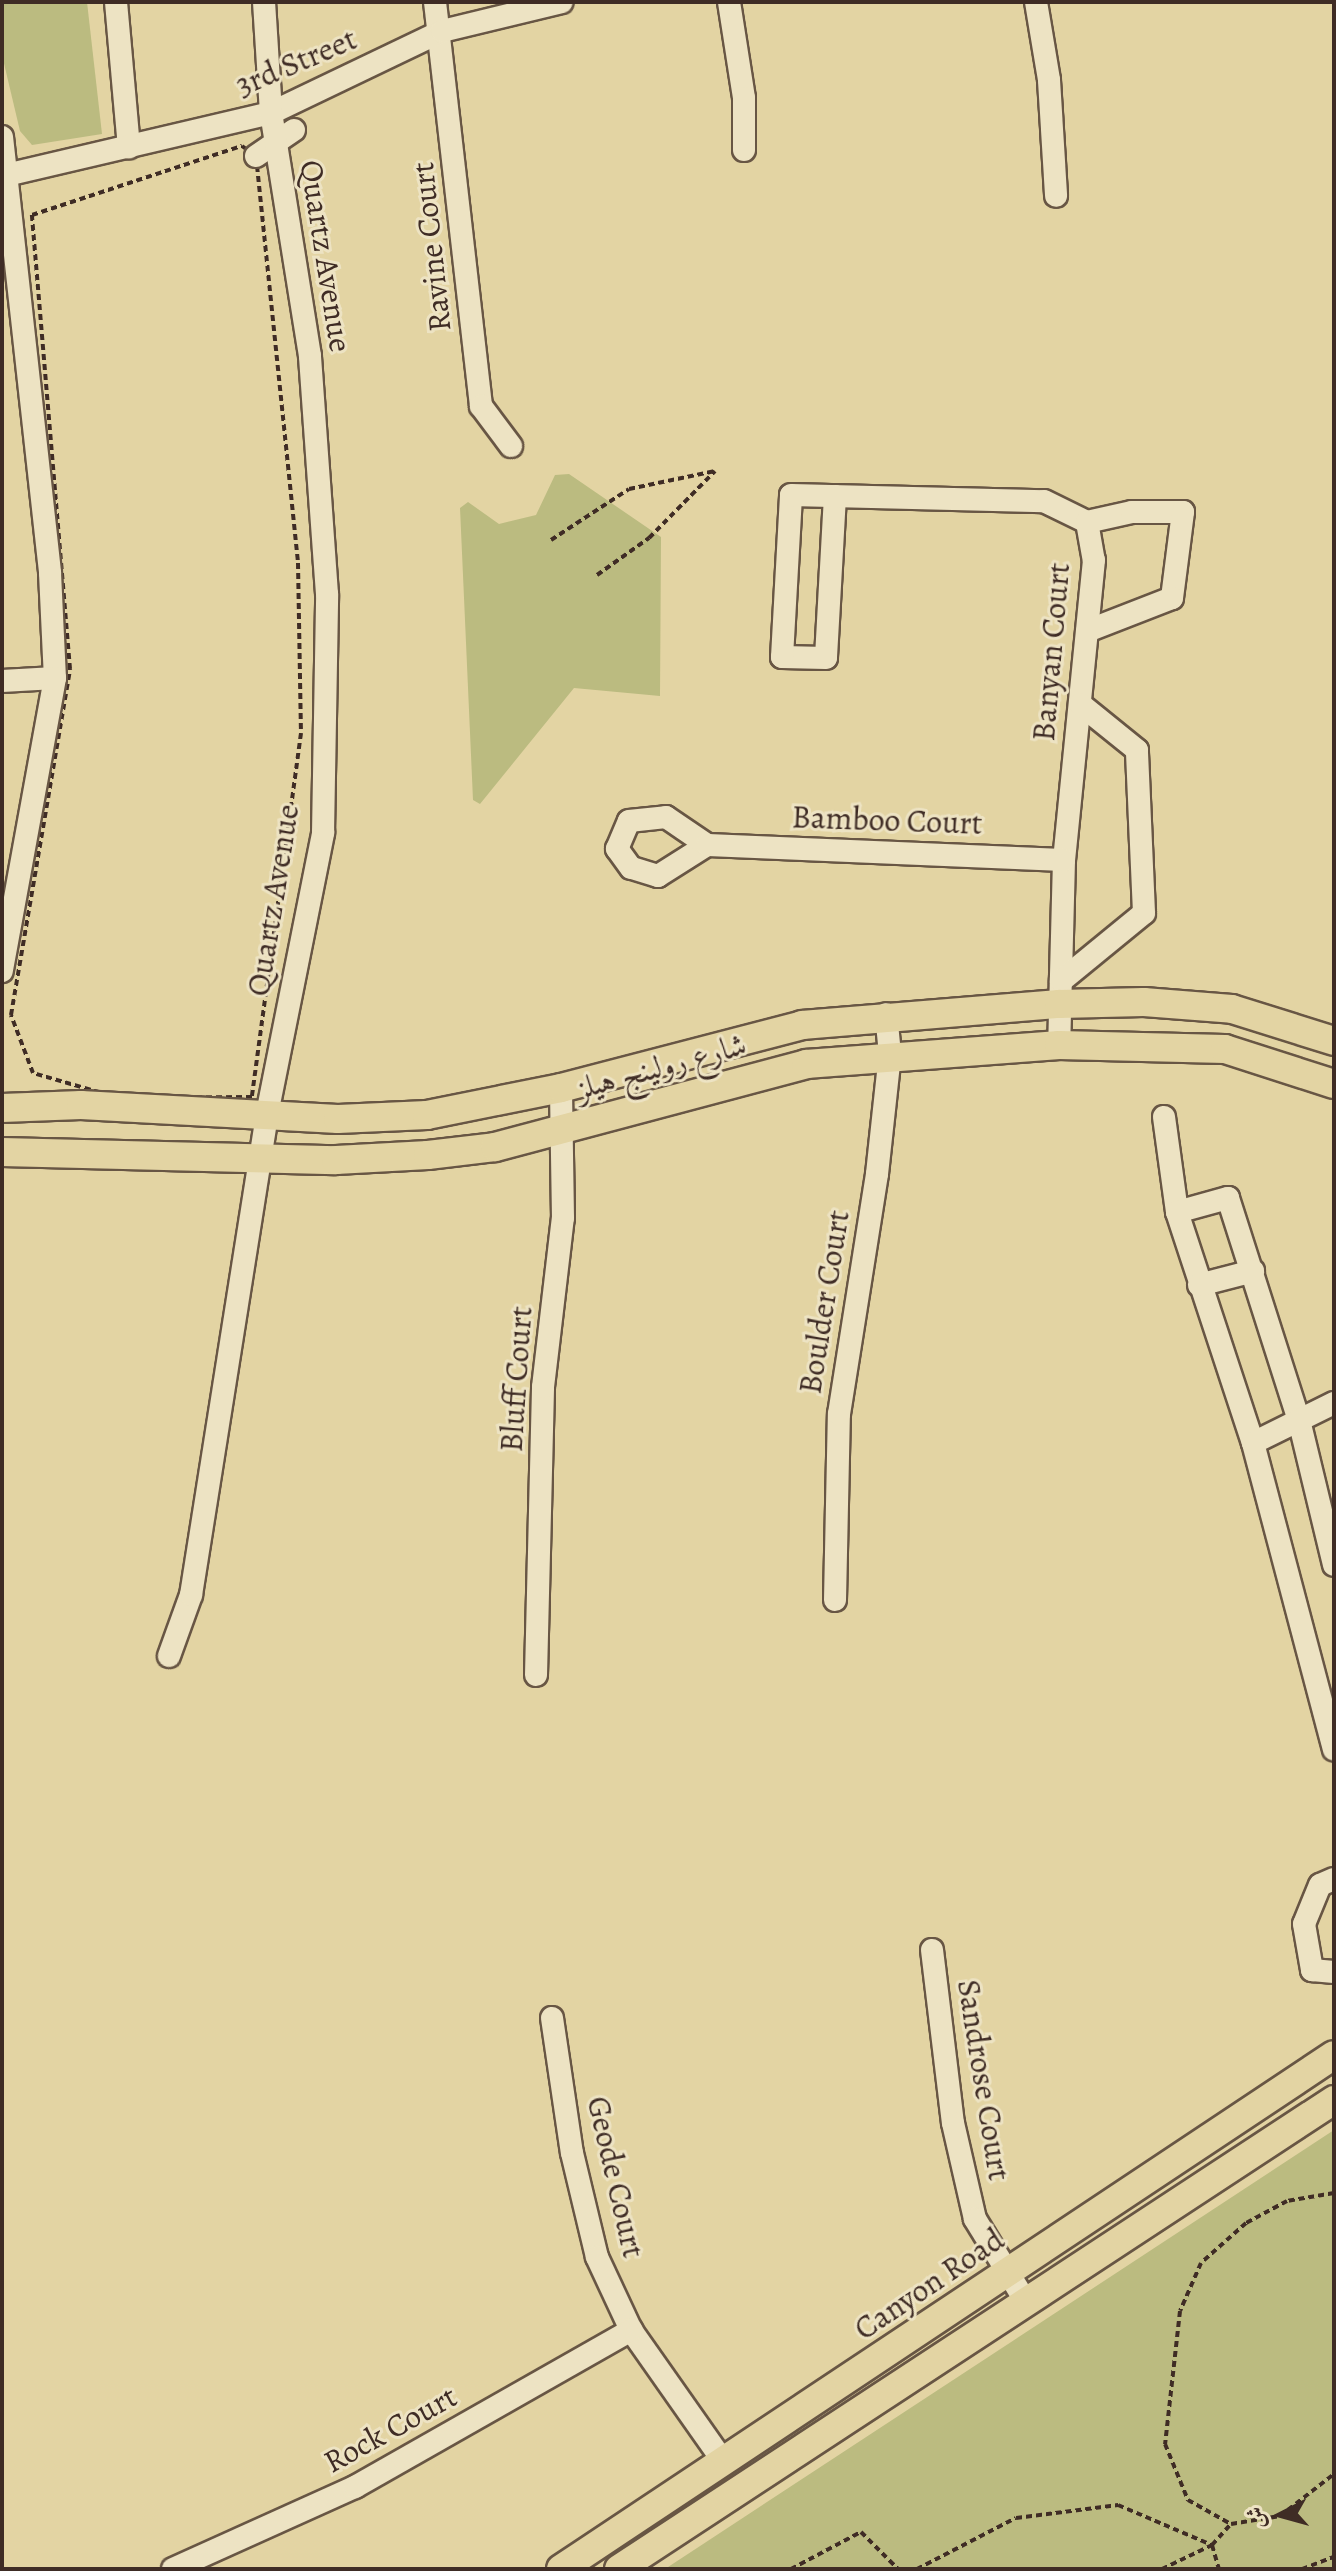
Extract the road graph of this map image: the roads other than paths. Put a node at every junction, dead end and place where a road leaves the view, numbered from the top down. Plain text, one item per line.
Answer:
1 (116, 2) edge
2 (264, 2) edge
3 (435, 2) edge
4 (562, 2) edge
5 (729, 2) edge
6 (1036, 2) edge
7 (442, 31) junction
8 (271, 113) junction
9 (285, 136) junction
10 (2, 137) edge
11 (129, 147) junction
12 (744, 150) dead end
13 (256, 156) road end
14 (5, 176) edge
15 (1056, 196) dead end
16 (511, 446) dead end
17 (835, 496) junction
18 (1087, 522) junction
19 (1087, 631) junction
20 (55, 678) junction
21 (2, 681) edge
22 (1080, 704) junction
23 (707, 845) dead end
24 (1064, 860) junction
25 (2, 971) edge
26 (1060, 993) junction
27 (886, 1014) junction
28 (1334, 1041) edge
29 (1059, 1045) junction
30 (890, 1054) junction
31 (1334, 1084) edge
32 (561, 1088) junction
33 (2, 1108) edge
34 (267, 1114) junction
35 (1164, 1117) dead end
36 (564, 1128) junction
37 (2, 1152) edge
38 (263, 1155) junction
39 (1177, 1212) junction
40 (1253, 1271) junction
41 (1199, 1285) junction
42 (1334, 1403) edge
43 (1299, 1420) junction
44 (1253, 1443) junction
45 (1334, 1565) edge
46 (835, 1600) dead end
47 (169, 1656) dead end
48 (536, 1675) dead end
49 (1334, 1749) edge
50 (1334, 1879) edge
51 (932, 1950) dead end
52 (1334, 1972) edge
53 (552, 2018) dead end
54 (1334, 2055) edge
55 (1334, 2100) edge
56 (1007, 2272) junction
57 (1026, 2302) junction
58 (631, 2330) junction
59 (723, 2461) junction
60 (173, 2569) edge
61 (561, 2569) edge
62 (619, 2569) edge

1 - 11 street
2 - 8 street, Quartz Avenue
3 - 7 street, Ravine Court
4 - 7 street, 3rd Street
5 - 12 street
6 - 15 street
7 - 8 street, 3rd Street
7 - 16 street, Ravine Court
8 - 9 street, Quartz Avenue
8 - 11 street, 3rd Street
9 - 13 street
9 - 34 street, Quartz Avenue
10 - 14 street
11 - 14 street, 3rd Street
14 - 20 street
17 - 17 street, Banyan Court
17 - 18 street, Banyan Court
18 - 19 street, Banyan Court
18 - 19 street
19 - 22 street, Banyan Court
20 - 21 street
20 - 25 street
22 - 24 street, Banyan Court
22 - 26 street
23 - 24 street, Bamboo Court
24 - 26 street, Banyan Court
26 - 27 main road, شارع رولينج هيلز
26 - 28 main road, شارع رولينج هيلز
26 - 29 street, Banyan Court
27 - 30 street, Boulder Court
27 - 32 main road, شارع رولينج هيلز
29 - 30 main road, شارع رولينج هيلز
29 - 31 main road, شارع رولينج هيلز
30 - 36 main road, شارع رولينج هيلز
30 - 46 street, Boulder Court
32 - 34 main road, شارع رولينج هيلز
32 - 36 street, Bluff Court
33 - 34 main road, شارع رولينج هيلز
34 - 38 street, Quartz Avenue
35 - 39 street
36 - 38 main road, شارع رولينج هيلز
36 - 48 street, Bluff Court
37 - 38 main road, شارع رولينج هيلز
38 - 47 street, Quartz Avenue
39 - 40 street
39 - 41 street
40 - 41 street
40 - 43 street
41 - 44 street
42 - 43 street
43 - 44 street
43 - 45 street
44 - 49 street
50 - 52 street
51 - 56 street, Sandrose Court
53 - 58 street, Geode Court
54 - 56 main road, Canyon Road
55 - 57 main road, Canyon Road
56 - 57 street, Sandrose Court
56 - 59 main road, Canyon Road
57 - 62 main road, Canyon Road
58 - 59 street, Geode Court
58 - 60 street, Rock Court
59 - 61 main road, Canyon Road

